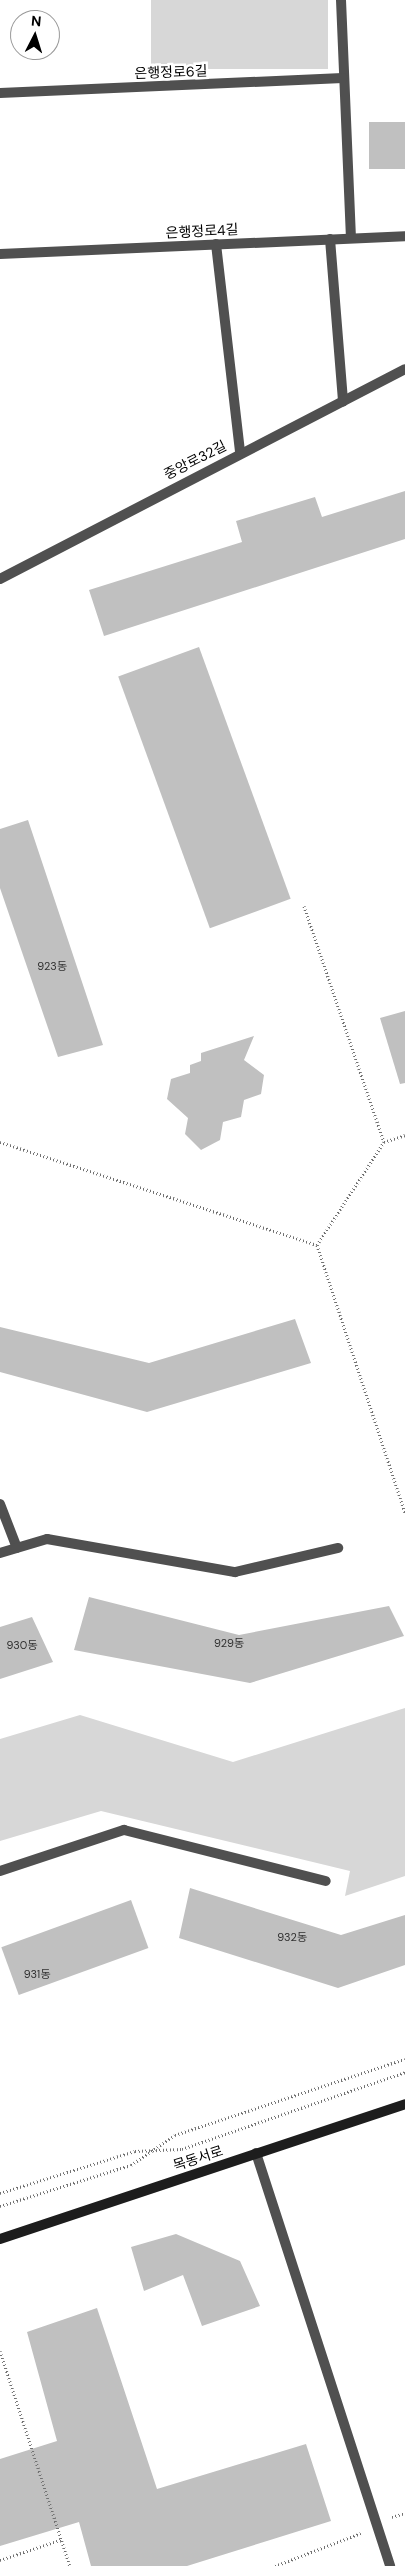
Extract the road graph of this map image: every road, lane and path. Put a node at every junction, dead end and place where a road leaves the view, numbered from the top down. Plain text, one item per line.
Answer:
1 (342, 0) edge
2 (343, 78) junction
3 (0, 93) edge
4 (405, 236) edge
5 (351, 238) junction
6 (330, 239) junction
7 (216, 244) junction
8 (0, 254) edge
9 (405, 369) edge
10 (343, 401) junction
11 (240, 452) junction
12 (0, 579) edge
13 (304, 906) dead end
14 (405, 1135) edge
15 (0, 1142) edge
16 (384, 1142) junction
17 (317, 1245) junction
18 (0, 1504) edge
19 (405, 1513) edge
20 (17, 1548) junction
21 (338, 1548) dead end
22 (0, 1553) edge
23 (0, 1871) edge
24 (326, 1881) dead end
25 (405, 2059) edge
26 (405, 2072) edge
27 (405, 2104) edge
28 (152, 2150) junction
29 (256, 2153) junction
30 (0, 2193) edge
31 (0, 2206) edge
32 (0, 2239) edge
33 (0, 2351) edge
34 (405, 2513) edge
35 (376, 2522) junction
36 (63, 2539) junction
37 (0, 2560) edge
38 (70, 2566) edge
39 (275, 2566) edge
40 (390, 2566) edge

1 - 2 street
2 - 3 street, 은행정로6길
2 - 5 street
4 - 5 street, 은행정로4길
5 - 6 street, 은행정로4길
6 - 7 street, 은행정로4길
6 - 10 street
7 - 8 street, 은행정로4길
7 - 11 street
9 - 10 street, 중앙로32길
10 - 11 street, 중앙로32길
11 - 12 street, 중앙로32길
13 - 16 path
14 - 16 path
15 - 17 path
16 - 17 path
17 - 19 path
18 - 20 street
20 - 21 street
20 - 22 street
23 - 24 street
25 - 28 path
26 - 28 path
27 - 29 main road, 목동서로
28 - 30 path
28 - 31 path
29 - 32 main road, 목동서로
29 - 35 street
33 - 36 path
34 - 35 path
35 - 39 path
35 - 40 street
36 - 37 path
36 - 38 path

